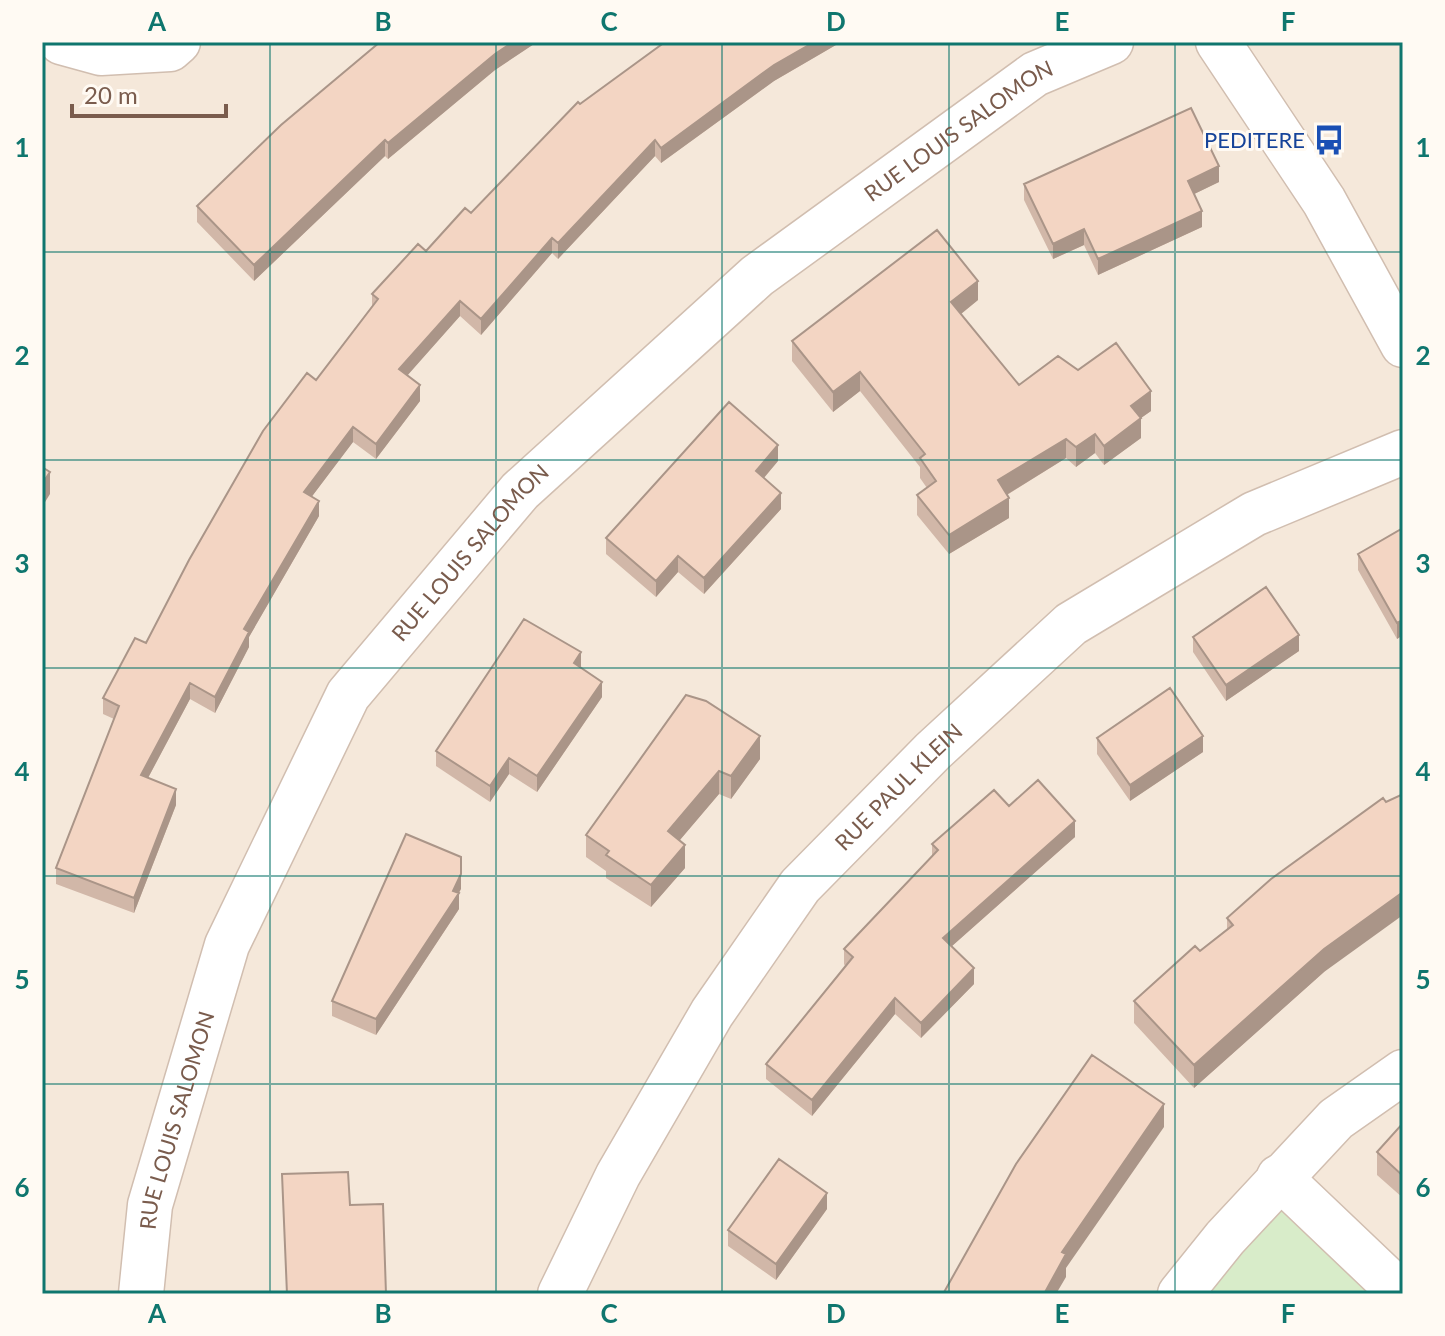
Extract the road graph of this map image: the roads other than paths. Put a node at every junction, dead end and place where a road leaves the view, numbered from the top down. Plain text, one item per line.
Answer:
1 (61, 42) edge
2 (178, 42) edge
3 (1111, 42) edge
4 (1218, 42) edge
5 (1403, 345) edge
6 (1403, 452) edge
7 (1403, 1072) edge
8 (1279, 1177) junction
9 (141, 1294) edge
10 (560, 1294) edge
11 (1180, 1294) edge
12 (1402, 1294) edge

1 - 2 street
3 - 9 street, RUE LOUIS SALOMON
4 - 5 street
6 - 10 street, RUE PAUL KLEIN
7 - 8 street
8 - 11 street
8 - 12 street

